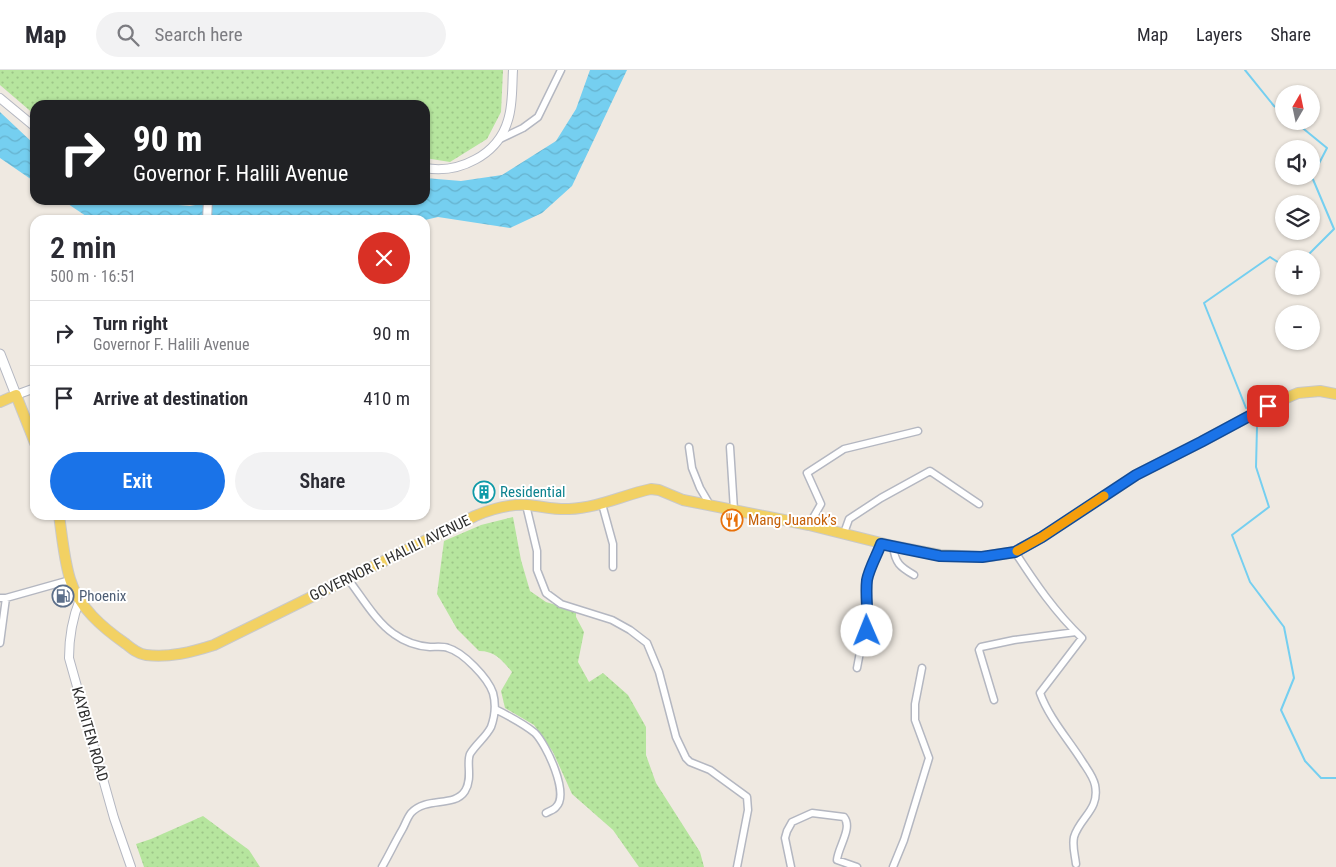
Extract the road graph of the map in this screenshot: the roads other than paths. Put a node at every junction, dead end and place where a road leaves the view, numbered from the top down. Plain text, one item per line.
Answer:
1 (514, 70) edge
2 (561, 70) edge
3 (0, 98) edge
4 (30, 123) edge
5 (500, 139) junction
6 (430, 169) edge
7 (0, 354) edge
8 (30, 390) edge
9 (1336, 394) edge
10 (16, 395) junction
11 (0, 402) edge
12 (30, 430) edge
13 (918, 430) dead end
14 (730, 447) dead end
15 (689, 448) dead end
16 (602, 504) junction
17 (980, 504) dead end
18 (526, 505) junction
19 (710, 505) junction
20 (734, 510) junction
21 (60, 520) edge
22 (809, 525) junction
23 (844, 533) junction
24 (881, 544) junction
25 (893, 546) junction
26 (1015, 552) junction
27 (613, 567) dead end
28 (914, 576) dead end
29 (348, 579) junction
30 (70, 580) junction
31 (3, 598) edge
32 (80, 599) junction
33 (1076, 632) junction
34 (0, 643) edge
35 (857, 668) dead end
36 (922, 668) dead end
37 (994, 700) dead end
38 (495, 708) junction
39 (546, 813) dead end
40 (1076, 864) dead end
41 (131, 867) edge
42 (382, 867) edge
43 (738, 867) edge
44 (791, 867) edge
45 (857, 867) edge
46 (893, 867) edge

1 - 5 street
2 - 5 street
3 - 4 street
5 - 6 street
7 - 10 main road
8 - 10 street
9 - 26 main road, GOVERNOR F. HALILI AVENUE
10 - 11 main road
10 - 12 main road
13 - 22 street
14 - 20 street
15 - 19 street
16 - 18 main road, GOVERNOR F. HALILI AVENUE
16 - 19 main road, GOVERNOR F. HALILI AVENUE
16 - 27 street
17 - 23 street
18 - 29 main road, GOVERNOR F. HALILI AVENUE
18 - 43 street
19 - 20 main road, GOVERNOR F. HALILI AVENUE
20 - 22 main road, GOVERNOR F. HALILI AVENUE
21 - 30 main road, GOVERNOR F. HALILI AVENUE
22 - 23 main road, GOVERNOR F. HALILI AVENUE
23 - 24 main road, GOVERNOR F. HALILI AVENUE
24 - 25 main road, GOVERNOR F. HALILI AVENUE
24 - 35 street
25 - 26 main road, GOVERNOR F. HALILI AVENUE
25 - 28 street
26 - 33 street
29 - 32 main road, GOVERNOR F. HALILI AVENUE
29 - 38 street
30 - 31 street
30 - 32 main road, GOVERNOR F. HALILI AVENUE
31 - 34 street
32 - 41 street, KAYBITEN ROAD
33 - 37 street
33 - 40 street
36 - 46 street
38 - 39 street
38 - 42 street
44 - 45 street

